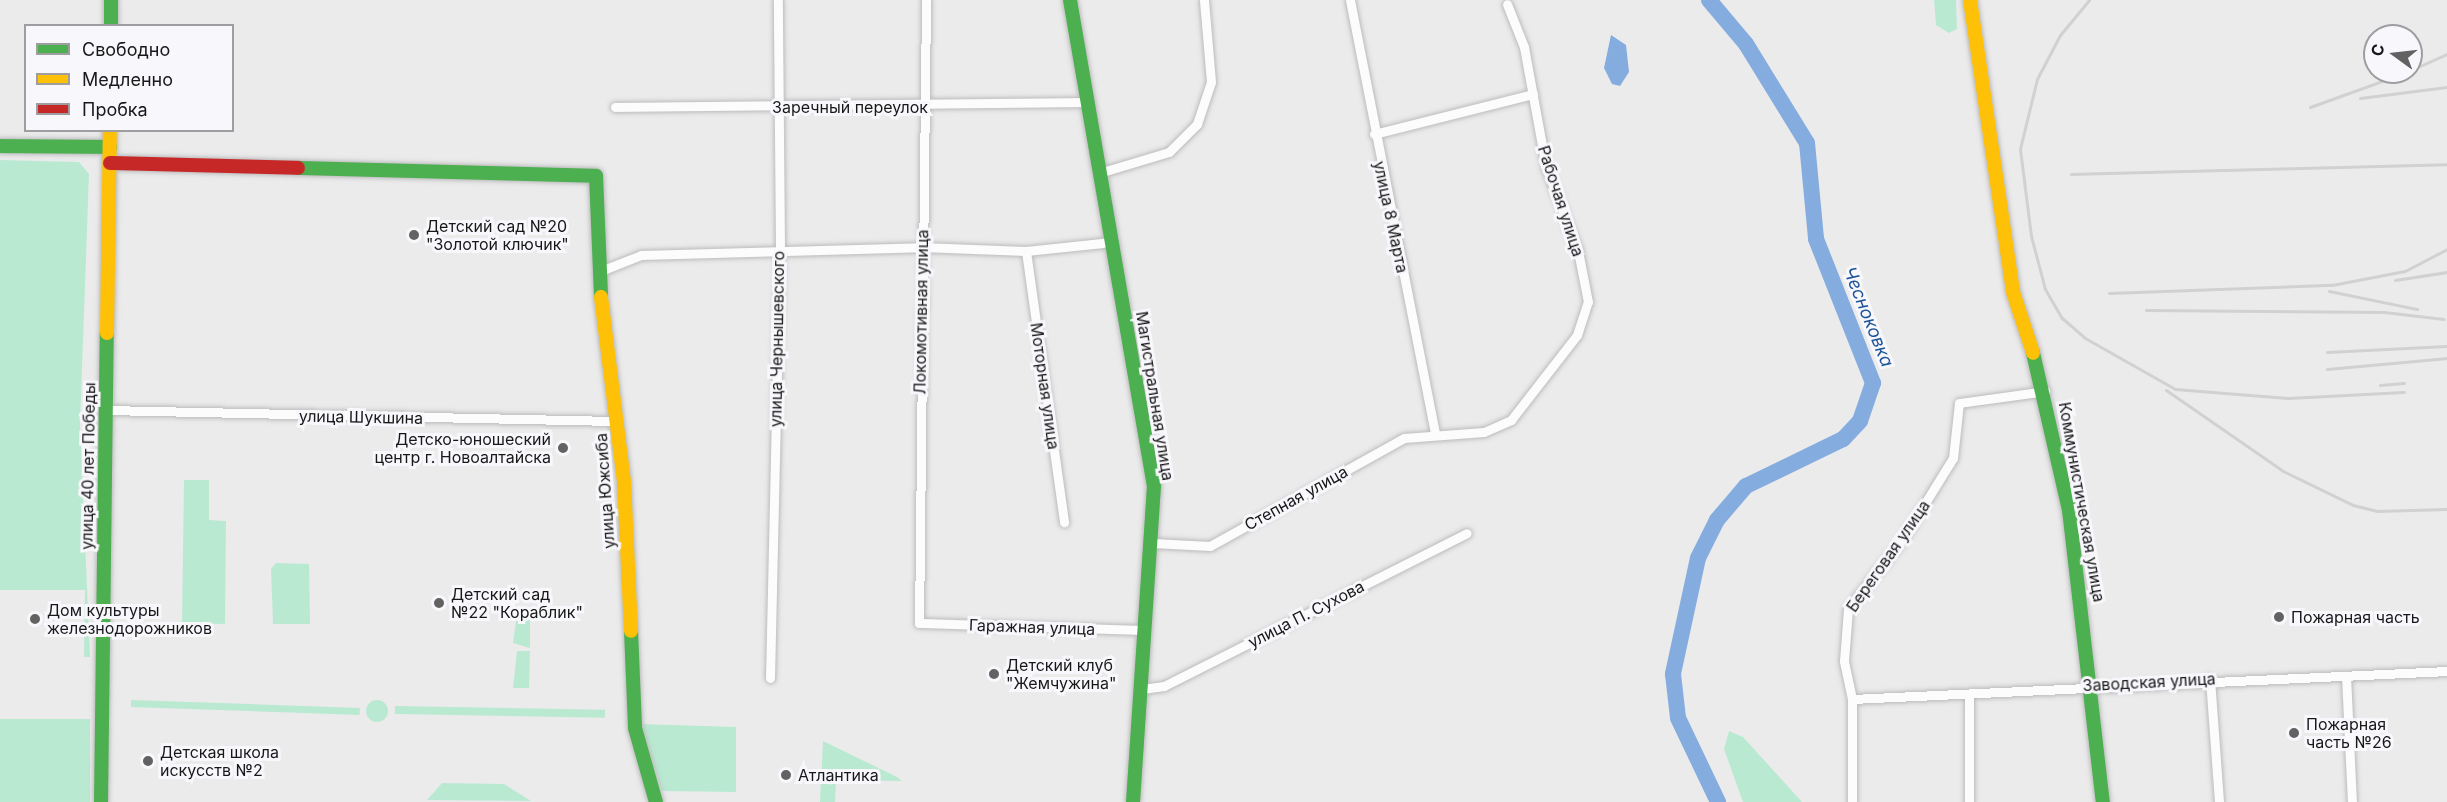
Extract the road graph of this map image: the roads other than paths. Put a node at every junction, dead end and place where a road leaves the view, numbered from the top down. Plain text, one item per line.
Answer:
1 (111, 0) edge
2 (778, 0) edge
3 (926, 0) edge
4 (1070, 0) edge
5 (1204, 0) edge
6 (1350, 0) edge
7 (1970, 0) edge
8 (1507, 4) dead end
9 (111, 24) edge
10 (1533, 94) junction
11 (1085, 102) junction
12 (615, 107) dead end
13 (777, 107) junction
14 (926, 107) junction
15 (110, 132) edge
16 (1374, 134) junction
17 (0, 146) edge
18 (110, 147) junction
19 (110, 163) junction
20 (1099, 173) junction
21 (1112, 242) junction
22 (921, 248) junction
23 (780, 249) junction
24 (1026, 251) junction
25 (598, 272) junction
26 (2045, 391) junction
27 (105, 410) junction
28 (616, 421) junction
29 (1435, 433) junction
30 (1064, 522) dead end
31 (1467, 533) dead end
32 (1153, 543) junction
33 (919, 623) joint
34 (1146, 630) junction
35 (2447, 671) edge
36 (2346, 676) junction
37 (770, 678) dead end
38 (2210, 679) junction
39 (2093, 685) junction
40 (1142, 689) junction
41 (1969, 694) junction
42 (1852, 699) junction
43 (100, 802) edge
44 (657, 802) edge
45 (1133, 802) edge
46 (1852, 802) edge
47 (1969, 802) edge
48 (2103, 802) edge
49 (2219, 802) edge
50 (2352, 802) edge

1 - 9 street
2 - 13 street, улица Чернышевского
3 - 14 street, Локомотивная улица
4 - 11 street, Магистральная улица
5 - 20 street
6 - 16 street, улица 8 Марта
7 - 26 street, Коммунистическая улица
8 - 10 street, Рабочая улица
10 - 16 street
10 - 29 street, Рабочая улица
11 - 14 street, Заречный переулок
11 - 20 street, Магистральная улица
12 - 13 street, Заречный переулок
13 - 14 street, Заречный переулок
13 - 23 street, улица Чернышевского
14 - 22 street, Локомотивная улица
15 - 18 street, улица 40 лет Победы
16 - 29 street, улица 8 Марта
17 - 18 street
18 - 19 street, улица 40 лет Победы
19 - 25 street, улица Южсиба
19 - 27 street, улица 40 лет Победы
20 - 21 street, Магистральная улица
21 - 24 street
21 - 32 street, Магистральная улица
22 - 23 street
22 - 24 street
22 - 33 street, Локомотивная улица
23 - 25 street
23 - 37 street, улица Чернышевского
24 - 30 street, Моторная улица
25 - 28 street, улица Южсиба
26 - 39 street, Коммунистическая улица
26 - 42 street, Береговая улица
27 - 28 street, улица Шукшина
27 - 43 street, улица 40 лет Победы
28 - 44 street, улица Южсиба
29 - 32 street, Степная улица
31 - 40 street, улица П. Сухова
32 - 34 street, Магистральная улица
33 - 34 street, Гаражная улица
34 - 40 street, Магистральная улица
35 - 36 street, Заводская улица
36 - 38 street, Заводская улица
36 - 50 street
38 - 39 street, Заводская улица
38 - 49 street
39 - 41 street, Заводская улица
39 - 48 street, Коммунистическая улица
40 - 45 street, Магистральная улица
41 - 42 street, Заводская улица
41 - 47 street
42 - 46 street, Береговая улица

